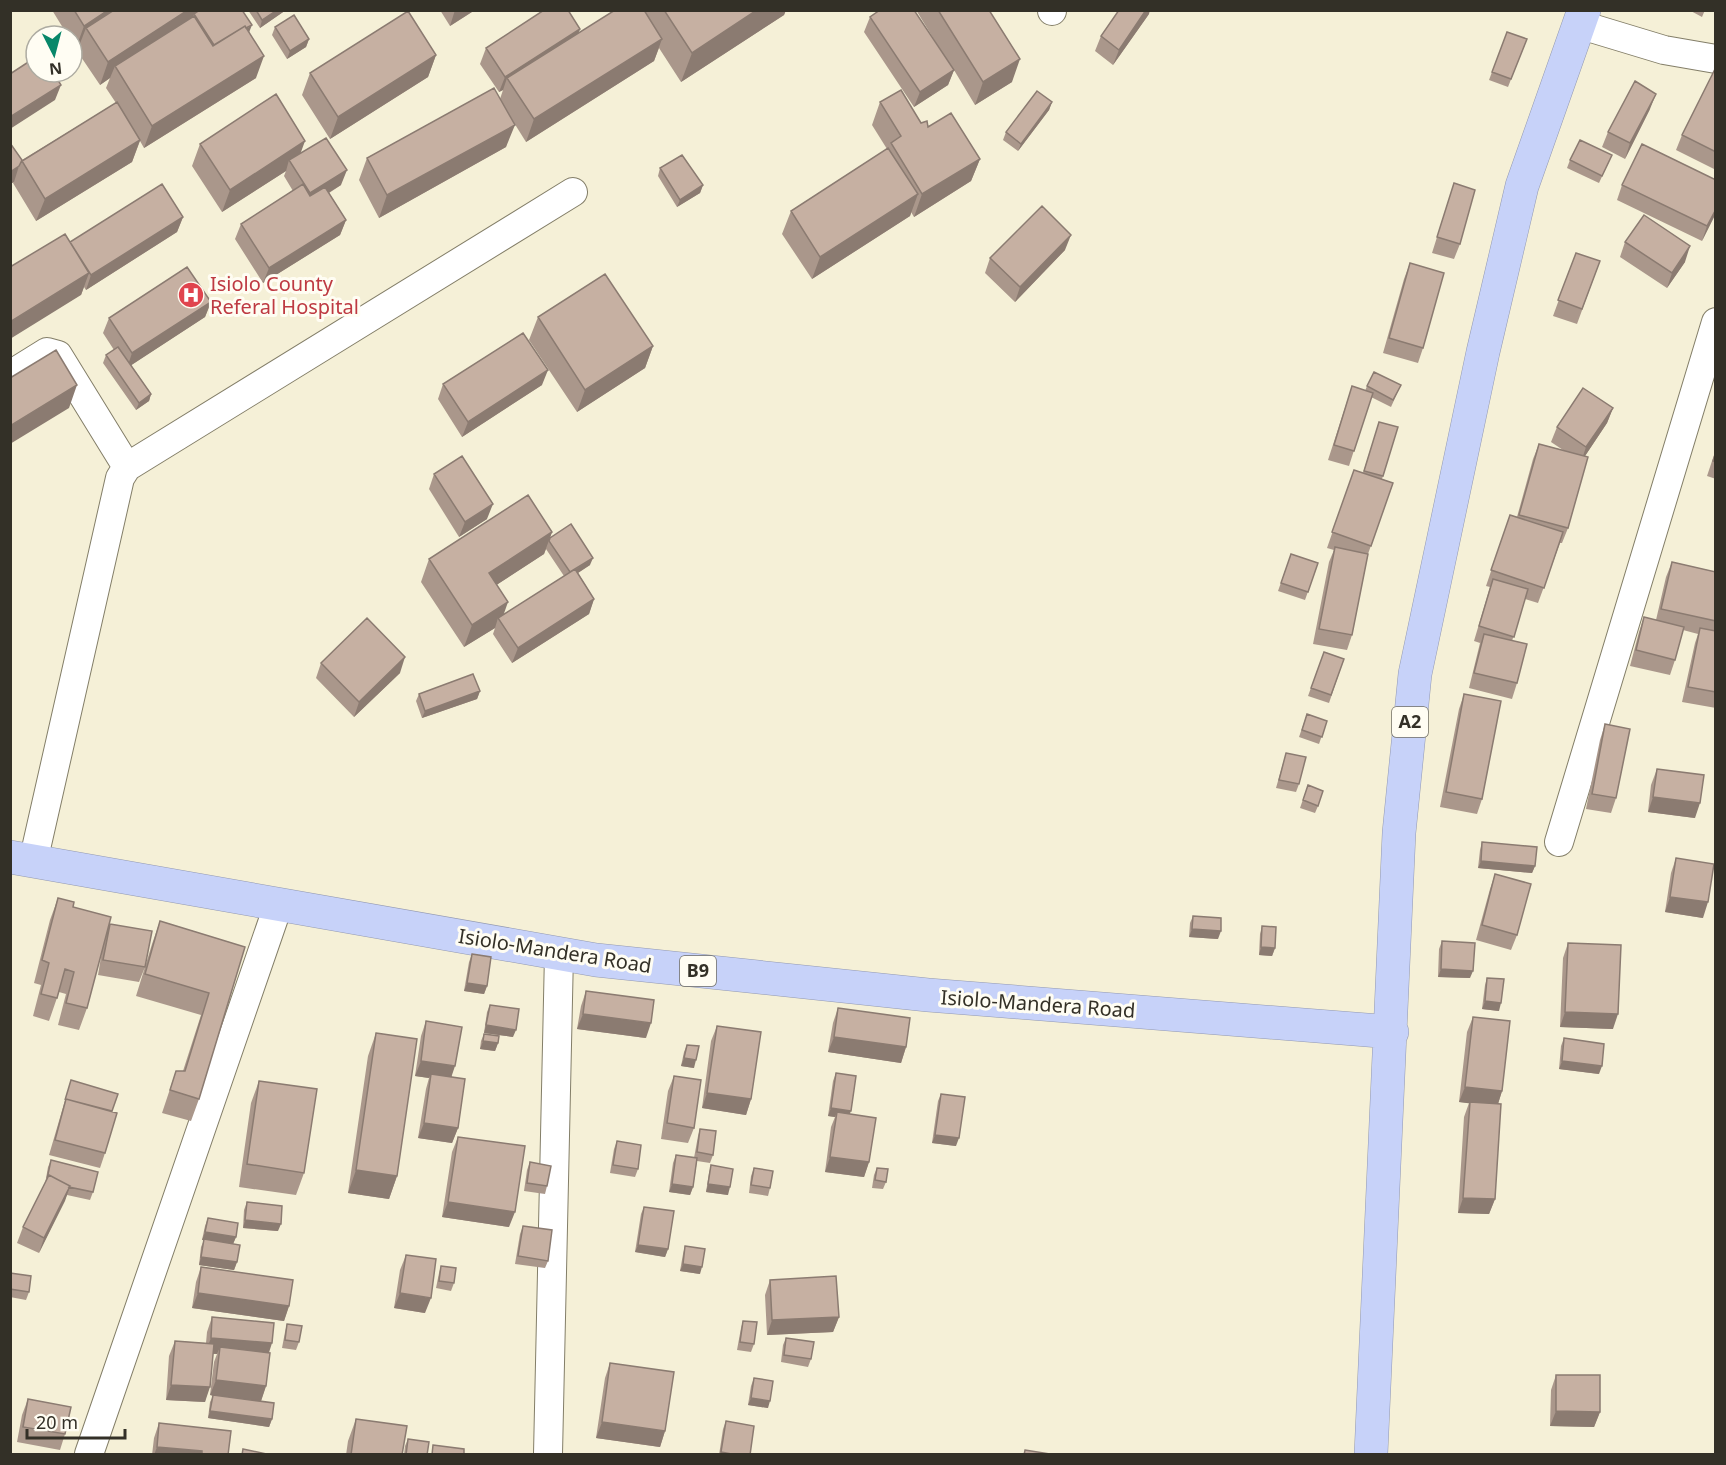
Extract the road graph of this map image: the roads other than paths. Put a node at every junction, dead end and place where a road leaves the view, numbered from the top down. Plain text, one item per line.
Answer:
1 (1581, 17) edge
2 (1716, 59) edge
3 (573, 192) dead end
4 (1716, 322) edge
5 (10, 375) edge
6 (127, 467) junction
7 (1559, 842) dead end
8 (22, 859) edge
9 (278, 906) junction
10 (559, 954) junction
11 (1392, 1032) junction
12 (89, 1455) edge
13 (548, 1455) edge
14 (1371, 1455) edge

1 - 2 street
1 - 11 highway, A2
3 - 6 street
4 - 7 street
5 - 6 street
6 - 8 street
8 - 9 highway, Isiolo-Mandera Road / B9
9 - 10 highway, Isiolo-Mandera Road / B9
9 - 12 street
10 - 11 highway, Isiolo-Mandera Road / B9
10 - 13 street
11 - 14 highway, A2

